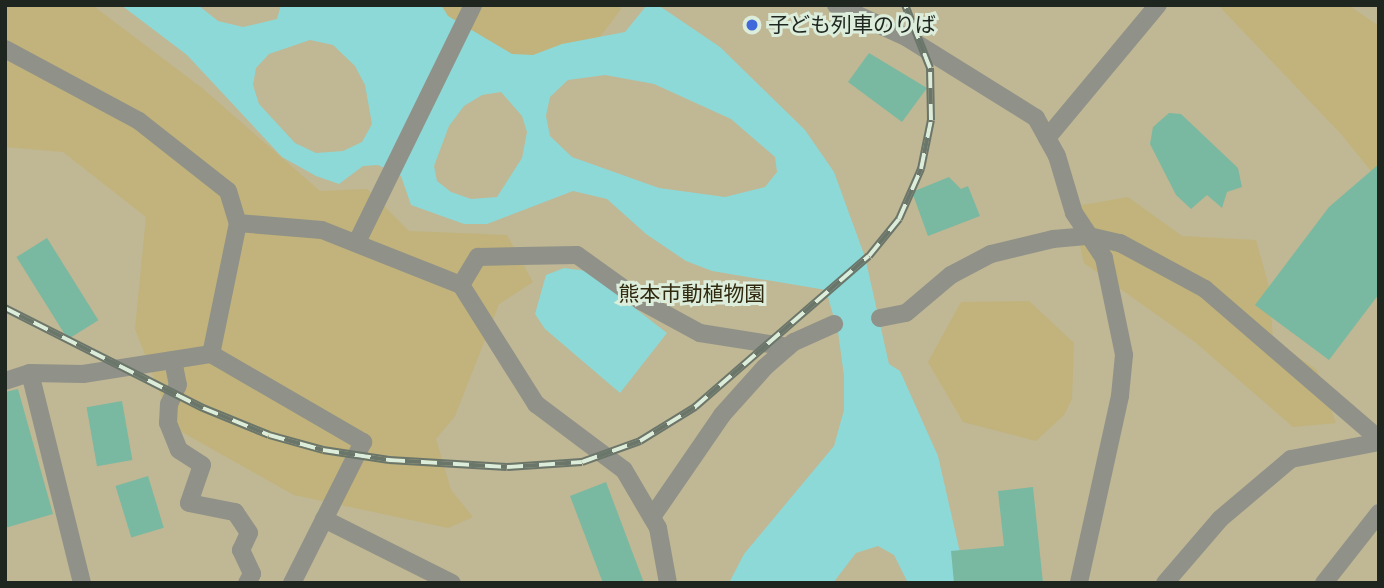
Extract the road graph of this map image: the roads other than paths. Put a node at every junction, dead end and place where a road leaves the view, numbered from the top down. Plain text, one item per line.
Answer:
1 (473, 5) edge
2 (836, 5) edge
3 (1158, 5) edge
4 (5, 49) edge
5 (1047, 138) junction
6 (238, 223) junction
7 (1089, 236) junction
8 (357, 242) junction
9 (461, 285) junction
10 (880, 318) dead end
11 (834, 324) dead end
12 (788, 347) junction
13 (211, 354) junction
14 (173, 360) junction
15 (30, 373) junction
16 (5, 381) edge
17 (1379, 441) edge
18 (1379, 513) edge
19 (653, 517) junction
20 (324, 519) junction
21 (82, 583) edge
22 (247, 583) edge
23 (292, 583) edge
24 (452, 583) edge
25 (668, 583) edge
26 (1079, 583) edge
27 (1165, 583) edge
28 (1324, 583) edge

1 - 8 lane
2 - 5 lane
3 - 5 lane
4 - 6 lane
5 - 7 lane
6 - 8 lane
6 - 13 lane
7 - 10 lane
7 - 17 lane
7 - 26 lane
8 - 9 lane
9 - 12 lane
9 - 19 lane
11 - 12 lane
12 - 19 lane
13 - 14 lane
13 - 20 lane
14 - 15 lane
14 - 22 lane
15 - 16 lane
15 - 21 lane
17 - 27 lane
18 - 28 lane
19 - 25 lane
20 - 23 lane
20 - 24 lane

